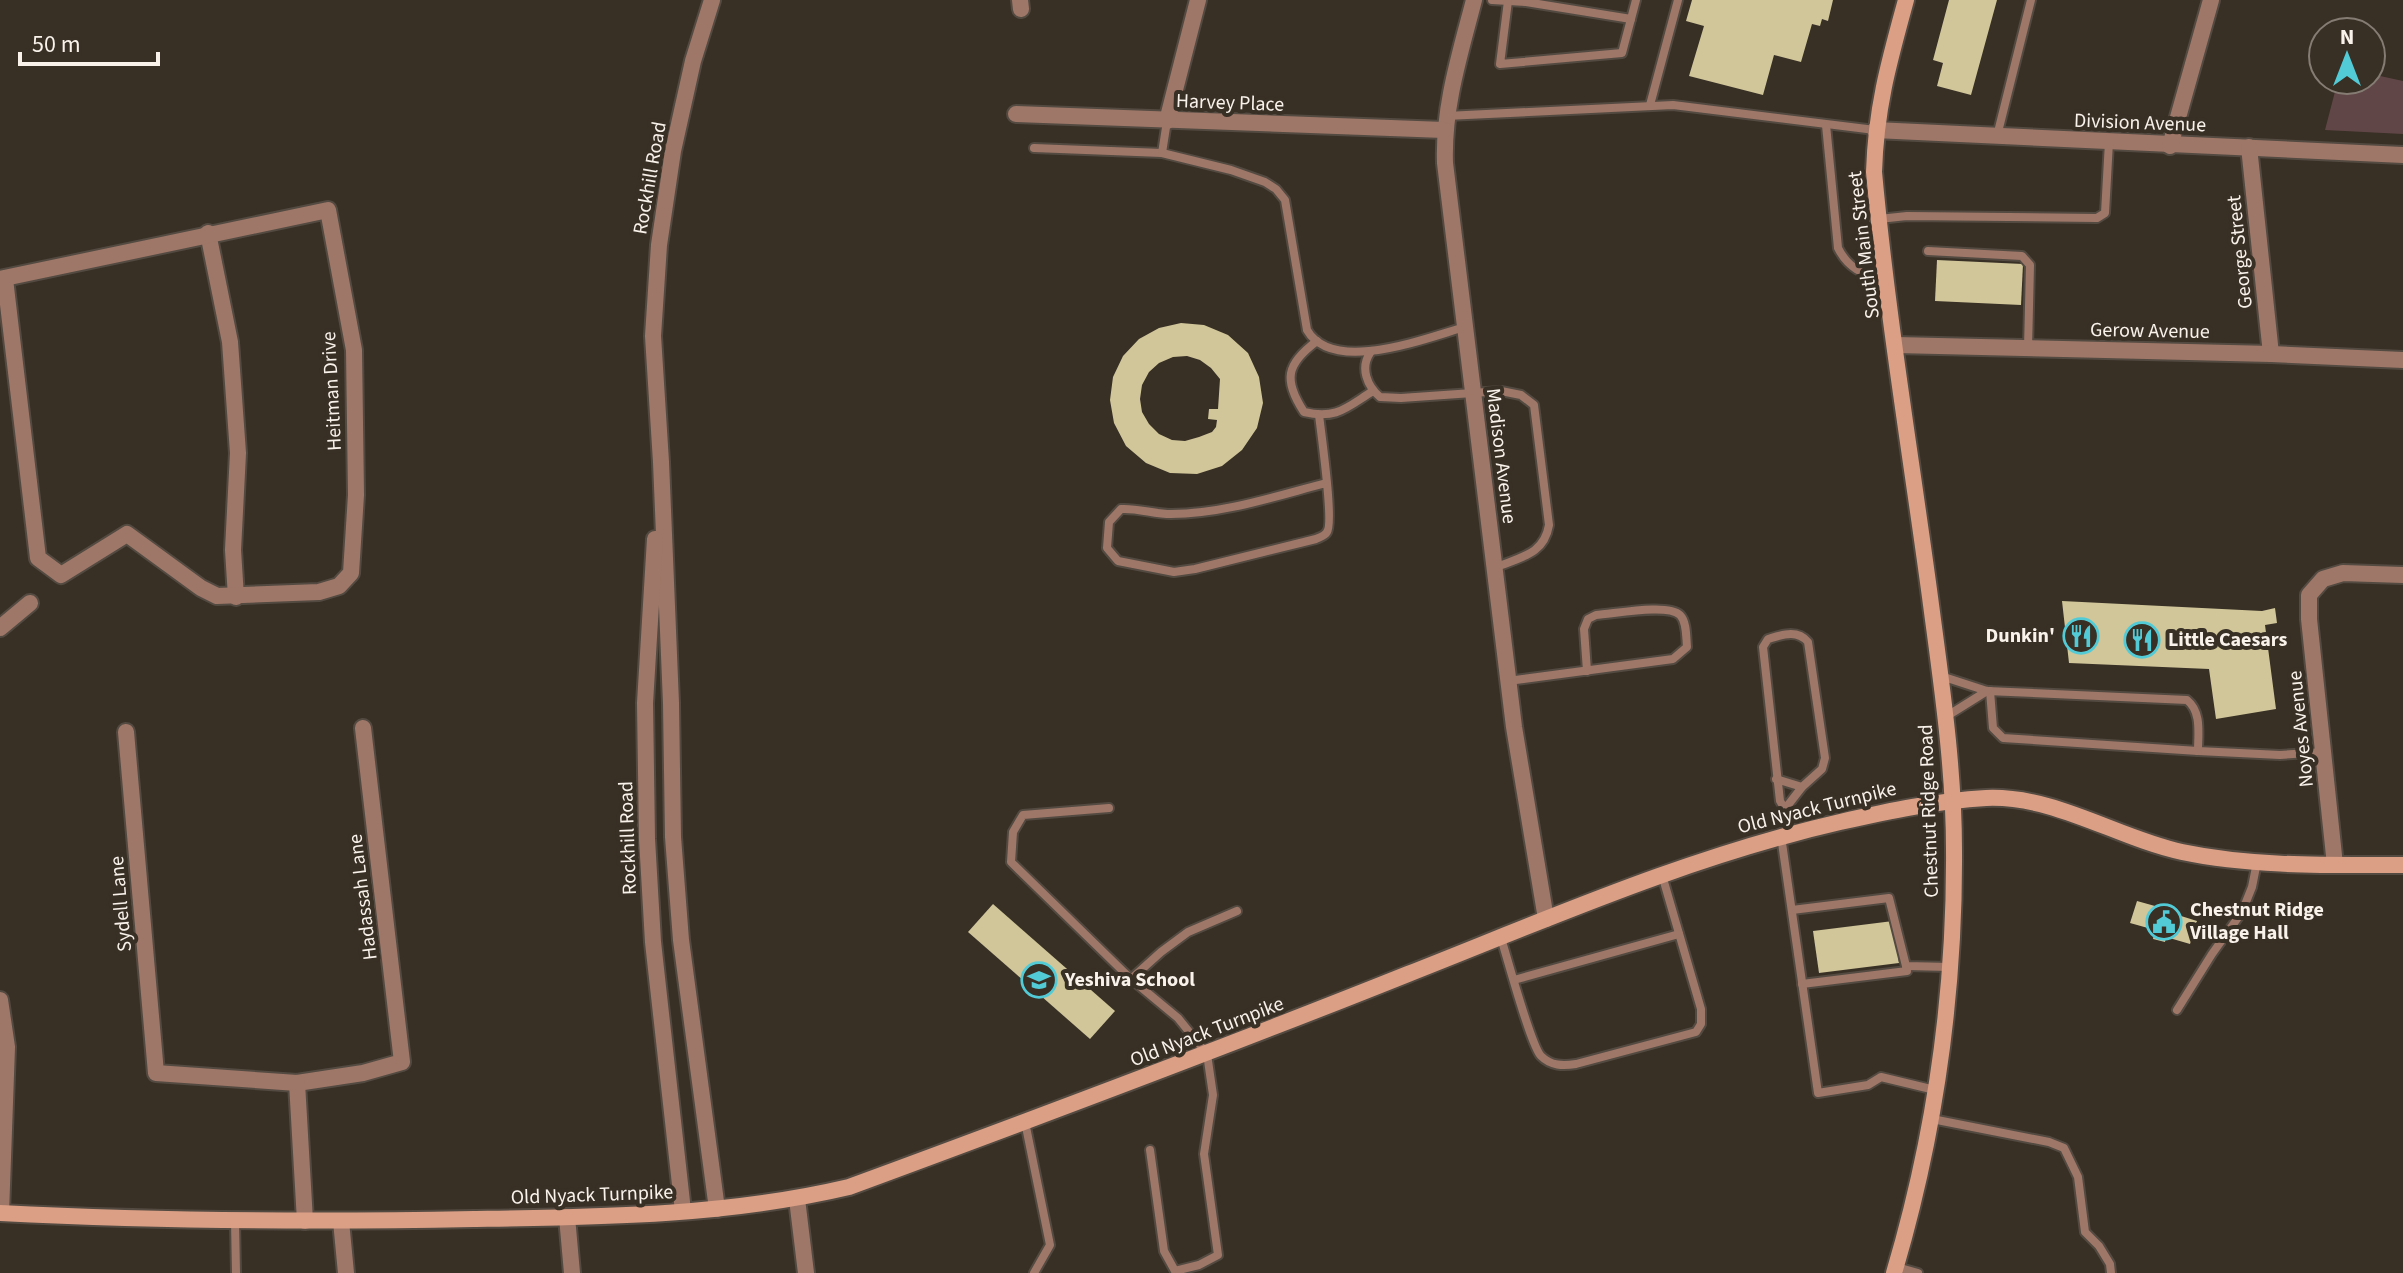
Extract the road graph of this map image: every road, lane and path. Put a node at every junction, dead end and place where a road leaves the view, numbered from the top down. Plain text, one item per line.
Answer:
1 (712, 0) edge
2 (1198, 0) edge
3 (1474, 0) edge
4 (1492, 0) edge
5 (1636, 0) edge
6 (1678, 0) edge
7 (1906, 0) edge
8 (2031, 0) edge
9 (2211, 0) edge
10 (1508, 1) edge
11 (1526, 1) edge
12 (1631, 19) junction
13 (1650, 105) junction
14 (1016, 114) dead end
15 (1167, 121) junction
16 (1445, 123) junction
17 (1826, 125) junction
18 (1875, 130) junction
19 (1996, 137) junction
20 (2109, 142) junction
21 (2170, 146) junction
22 (2249, 147) junction
23 (1034, 148) dead end
24 (1162, 153) junction
25 (2403, 155) edge
26 (1879, 219) junction
27 (208, 233) junction
28 (1928, 251) dead end
29 (1887, 277) junction
30 (2, 279) edge
31 (1465, 327) junction
32 (1317, 341) junction
33 (1896, 345) junction
34 (2028, 348) junction
35 (1370, 353) junction
36 (2271, 354) junction
37 (2403, 360) edge
38 (1376, 394) junction
39 (1473, 394) junction
40 (1319, 415) junction
41 (661, 462) junction
42 (1326, 483) junction
43 (1494, 568) junction
44 (2403, 575) edge
45 (236, 597) junction
46 (30, 603) dead end
47 (0, 628) edge
48 (1587, 671) junction
49 (1941, 676) junction
50 (1508, 681) junction
51 (1989, 691) junction
52 (1946, 717) junction
53 (363, 728) dead end
54 (126, 732) dead end
55 (2198, 751) junction
56 (2323, 752) junction
57 (1776, 779) junction
58 (1802, 787) junction
59 (1952, 800) junction
60 (1109, 808) dead end
61 (1785, 809) junction
62 (1786, 834) junction
63 (2257, 861) junction
64 (2335, 865) junction
65 (2403, 865) edge
66 (1662, 875) junction
67 (1792, 910) junction
68 (1237, 911) dead end
69 (1546, 919) junction
70 (1679, 934) junction
71 (1501, 937) junction
72 (1906, 966) junction
73 (1952, 967) junction
74 (1131, 979) junction
75 (1514, 980) junction
76 (1802, 984) junction
77 (0, 1000) edge
78 (2177, 1010) dead end
79 (1207, 1054) junction
80 (297, 1083) junction
81 (3, 1086) edge
82 (1935, 1090) junction
83 (1932, 1119) junction
84 (1025, 1122) junction
85 (1150, 1150) dead end
86 (797, 1199) junction
87 (717, 1209) junction
88 (683, 1211) junction
89 (0, 1213) edge
90 (567, 1217) junction
91 (235, 1221) junction
92 (305, 1221) junction
93 (341, 1221) junction
94 (1895, 1270) edge
95 (236, 1273) edge
96 (346, 1273) edge
97 (572, 1273) edge
98 (806, 1273) edge
99 (1034, 1273) edge
100 (1918, 1273) edge
101 (2111, 1273) edge

1 - 41 street, Rockhill Road
2 - 15 street
3 - 16 street, Madison Avenue
4 - 10 lane
5 - 12 lane
6 - 13 lane
7 - 18 street, South Main Street
8 - 19 lane
9 - 21 street
10 - 11 lane
10 - 12 lane
11 - 12 lane
13 - 16 lane
13 - 17 lane
14 - 15 street, Harvey Place
15 - 16 street, Harvey Place
15 - 24 lane
16 - 31 street, Madison Avenue
17 - 18 lane
17 - 29 lane
18 - 19 street, Division Avenue
18 - 26 street, South Main Street
19 - 20 street, Division Avenue
20 - 21 street, Division Avenue
20 - 26 lane
21 - 22 street, Division Avenue
22 - 25 street, Division Avenue
22 - 36 street, George Street
23 - 24 lane
24 - 32 lane
26 - 29 street, South Main Street
27 - 30 street, Heitman Drive
27 - 45 street
27 - 45 street, Heitman Drive
28 - 34 lane
29 - 33 street, South Main Street
30 - 45 street, Heitman Drive
31 - 35 lane
31 - 39 street, Madison Avenue
32 - 35 lane
32 - 40 lane
33 - 34 street, Gerow Avenue
33 - 49 street, Chestnut Ridge Road
34 - 36 street, Gerow Avenue
35 - 38 lane
36 - 37 street, Gerow Avenue
38 - 39 lane
38 - 40 lane
39 - 43 street, Madison Avenue
39 - 43 lane
40 - 42 lane
41 - 87 street, Rockhill Road
41 - 88 street, Rockhill Road
42 - 42 lane
43 - 50 street, Madison Avenue
44 - 56 street, Noyes Avenue
46 - 47 street
48 - 48 lane
48 - 50 lane
49 - 51 lane
49 - 52 street, Chestnut Ridge Road
50 - 69 street, Madison Avenue
51 - 52 lane
51 - 55 lane
51 - 55 lane
52 - 59 street, Chestnut Ridge Road
53 - 80 street, Hadassah Lane
54 - 80 street, Sydell Lane
55 - 56 lane
56 - 64 street, Noyes Avenue
57 - 58 lane
57 - 58 lane
57 - 61 lane
58 - 61 lane
59 - 62 street, Old Nyack Turnpike
59 - 63 street, Old Nyack Turnpike
59 - 73 street, Chestnut Ridge Road
60 - 74 lane
61 - 62 lane
62 - 66 street, Old Nyack Turnpike
62 - 67 lane
63 - 64 street, Old Nyack Turnpike
63 - 78 lane
64 - 65 street, Old Nyack Turnpike
66 - 69 street, Old Nyack Turnpike
66 - 70 lane
67 - 72 lane
67 - 76 lane
68 - 74 lane
69 - 71 street, Old Nyack Turnpike
70 - 75 lane
70 - 75 lane
71 - 75 lane
71 - 79 street, Old Nyack Turnpike
72 - 73 lane
72 - 76 lane
73 - 82 street, Chestnut Ridge Road
74 - 79 lane
76 - 82 lane
77 - 81 street
79 - 84 street, Old Nyack Turnpike
79 - 85 lane
80 - 92 street
81 - 89 street
82 - 83 street, Chestnut Ridge Road
83 - 94 street, Chestnut Ridge Road
83 - 101 lane
84 - 86 street, Old Nyack Turnpike
84 - 99 lane
86 - 87 street, Old Nyack Turnpike
86 - 98 street
87 - 88 street, Old Nyack Turnpike
88 - 90 street, Old Nyack Turnpike
89 - 91 street, Old Nyack Turnpike
90 - 93 street, Old Nyack Turnpike
90 - 97 street
91 - 92 street, Old Nyack Turnpike
91 - 95 lane
92 - 93 street, Old Nyack Turnpike
93 - 96 street
94 - 100 lane

